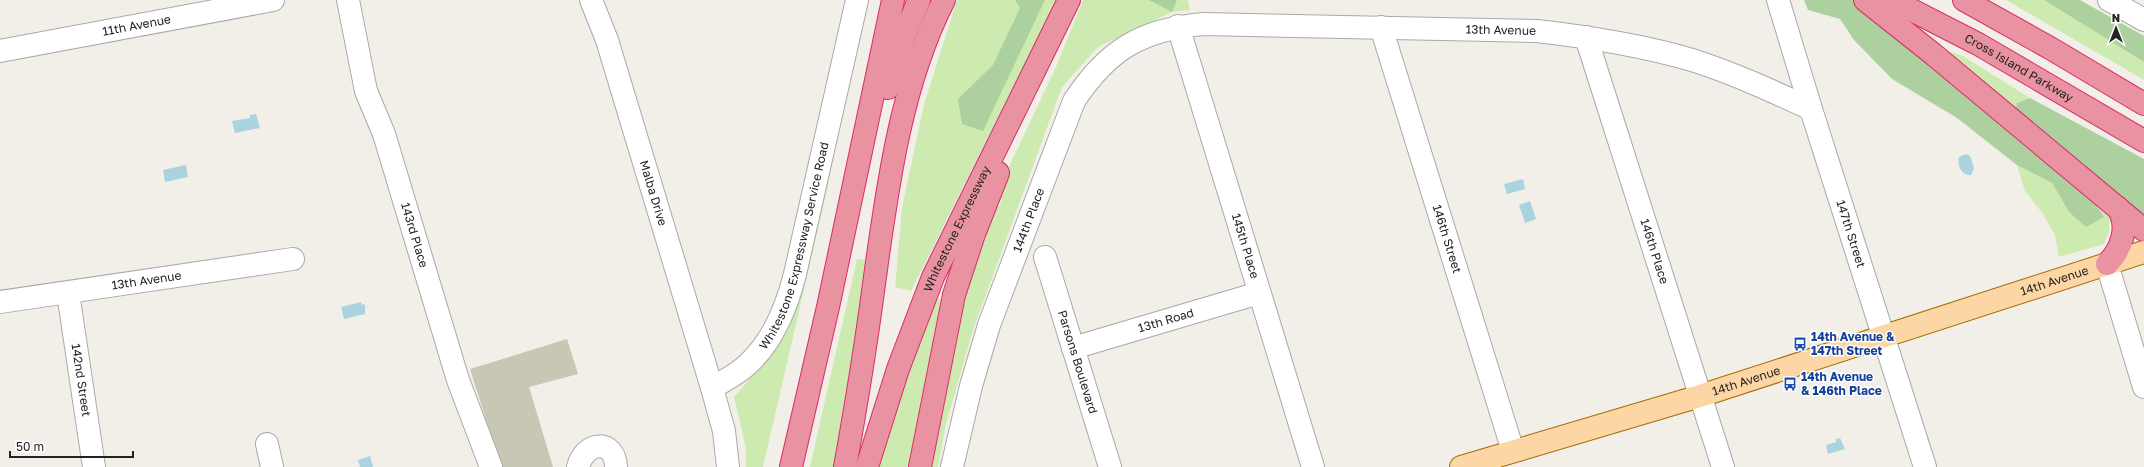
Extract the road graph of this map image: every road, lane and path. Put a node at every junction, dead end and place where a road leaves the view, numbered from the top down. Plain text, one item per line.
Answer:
1 (273, 0) edge
2 (348, 0) edge
3 (591, 0) edge
4 (857, 0) edge
5 (893, 0) edge
6 (918, 0) edge
7 (944, 0) edge
8 (1778, 0) edge
9 (1865, 0) edge
10 (1892, 0) edge
11 (1964, 0) edge
12 (2109, 0) edge
13 (2138, 0) edge
14 (1065, 8) edge
15 (2144, 20) edge
16 (1178, 26) junction
17 (1381, 27) junction
18 (1586, 36) junction
19 (0, 51) edge
20 (2144, 104) edge
21 (1811, 109) junction
22 (2144, 141) edge
23 (2118, 208) junction
24 (2144, 230) edge
25 (2144, 252) edge
26 (1045, 257) dead end
27 (293, 259) dead end
28 (2107, 264) junction
29 (68, 293) junction
30 (1259, 293) junction
31 (0, 302) edge
32 (828, 307) junction
33 (1884, 337) junction
34 (1073, 348) junction
35 (2144, 387) edge
36 (712, 388) junction
37 (1700, 396) junction
38 (267, 444) dead end
39 (1501, 459) edge
40 (94, 467) edge
41 (272, 467) edge
42 (490, 467) edge
43 (578, 467) edge
44 (616, 467) edge
45 (728, 467) edge
46 (791, 467) edge
47 (845, 467) edge
48 (867, 467) edge
49 (920, 467) edge
50 (952, 467) edge
51 (1110, 467) edge
52 (1312, 467) edge
53 (1462, 467) edge
54 (1723, 467) edge
55 (1925, 467) edge

1 - 19 street, 11th Avenue
2 - 42 street, 143rd Place
3 - 36 street, Malba Drive
4 - 36 street, Whitestone Expressway Service Road
5 - 32 highway
6 - 32 highway
7 - 47 highway
8 - 21 street, 147th Street
9 - 23 highway
10 - 22 highway, Cross Island Parkway
11 - 20 highway
12 - 15 street
13 - 15 street
14 - 48 highway, Whitestone Expressway
14 - 49 highway
16 - 17 street, 13th Avenue
16 - 30 street, 145th Place
16 - 50 street, 144th Place
17 - 18 street, 13th Avenue
17 - 39 street, 146th Street
18 - 21 street, 13th Avenue
18 - 37 street, 146th Place
21 - 33 street, 147th Street
23 - 24 highway
23 - 28 highway
25 - 28 main road, 14th Avenue
26 - 34 street, Parsons Boulevard
27 - 29 street, 13th Avenue
28 - 33 main road, 14th Avenue
28 - 35 street
29 - 31 street, 13th Avenue
29 - 40 street, 142nd Street
30 - 34 street, 13th Road
30 - 52 street, 145th Place
32 - 46 highway
33 - 37 main road, 14th Avenue
33 - 55 street, 147th Street
34 - 51 street, Parsons Boulevard
36 - 45 street
37 - 39 main road, 14th Avenue
37 - 54 street, 146th Place
38 - 41 street
39 - 53 main road, 14th Avenue
43 - 44 street

